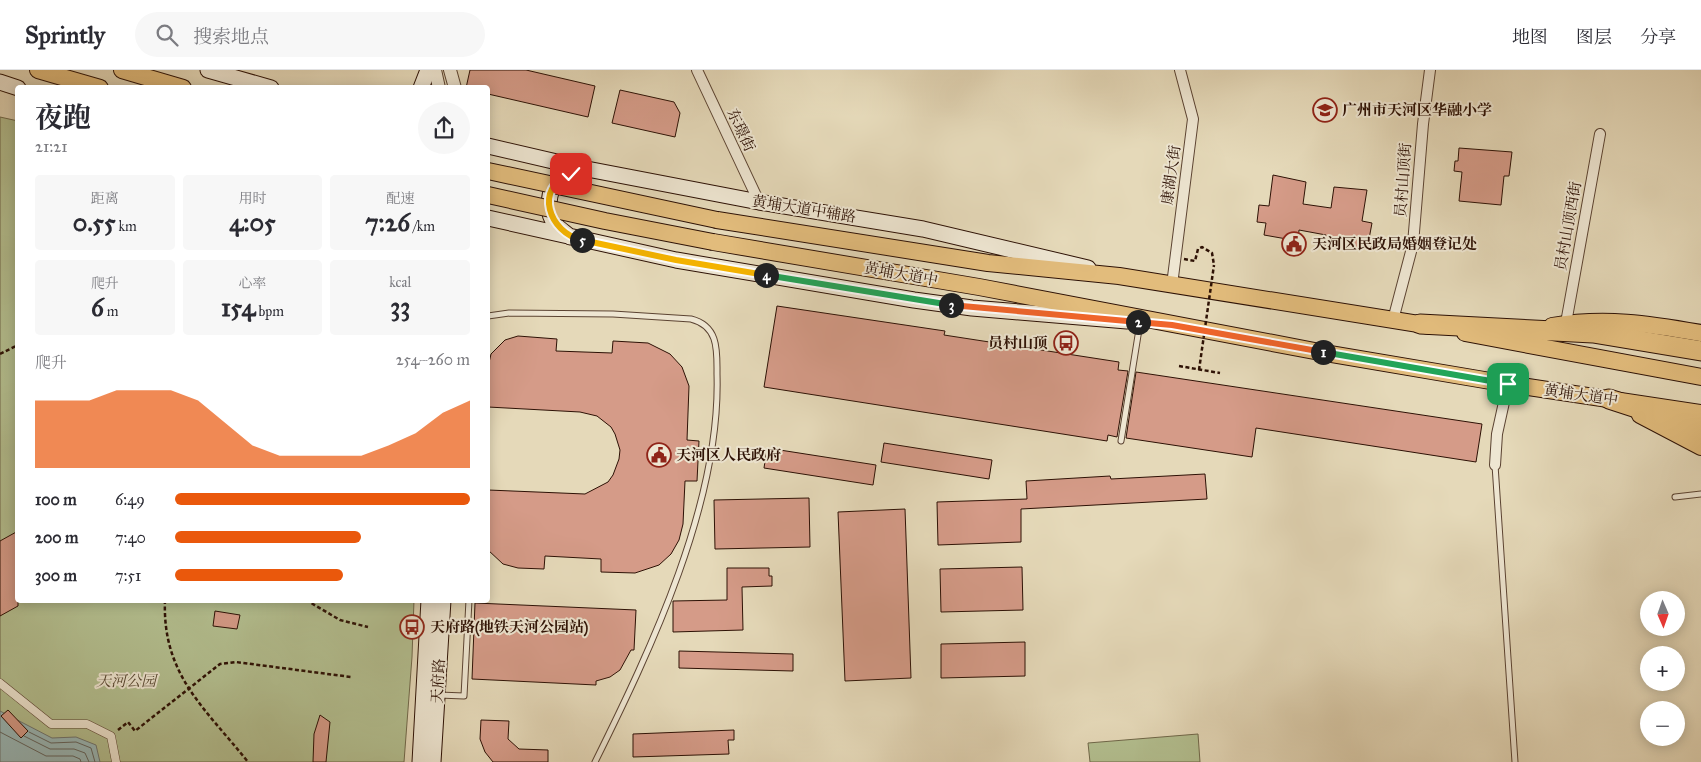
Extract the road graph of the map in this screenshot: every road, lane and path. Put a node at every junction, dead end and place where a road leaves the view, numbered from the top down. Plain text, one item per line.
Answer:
1 (38, 70) edge
2 (122, 70) edge
3 (208, 70) edge
4 (428, 70) edge
5 (435, 70) edge
6 (450, 70) edge
7 (697, 70) edge
8 (1180, 70) edge
9 (1430, 70) edge
10 (0, 82) edge
11 (90, 85) edge
12 (174, 85) edge
13 (260, 85) edge
14 (422, 85) edge
15 (438, 85) edge
16 (454, 85) edge
17 (15, 87) edge
18 (1600, 134) dead end
19 (490, 146) edge
20 (587, 169) junction
21 (490, 171) edge
22 (490, 194) edge
23 (758, 202) junction
24 (490, 218) edge
25 (572, 238) junction
26 (1195, 261) dead end
27 (1119, 276) junction
28 (1172, 285) junction
29 (490, 316) edge
30 (1393, 320) junction
31 (1140, 323) junction
32 (1420, 324) junction
33 (1566, 324) junction
34 (1172, 325) junction
35 (1528, 329) junction
36 (1701, 333) edge
37 (15, 346) edge
38 (1701, 350) edge
39 (0, 354) edge
40 (1179, 366) dead end
41 (1199, 370) junction
42 (1220, 373) dead end
43 (1701, 377) edge
44 (1508, 384) junction
45 (1609, 399) junction
46 (1701, 413) edge
47 (1701, 429) edge
48 (1121, 441) dead end
49 (1701, 447) edge
50 (1495, 466) joint
51 (1701, 494) edge
52 (1675, 497) dead end
53 (165, 603) edge
54 (311, 603) edge
55 (429, 603) edge
56 (443, 603) edge
57 (470, 603) edge
58 (368, 627) dead end
59 (351, 677) dead end
60 (0, 683) edge
61 (190, 689) junction
62 (437, 695) junction
63 (111, 736) junction
64 (116, 762) edge
65 (248, 762) edge
66 (420, 762) edge
67 (433, 762) edge
68 (595, 762) edge
69 (1515, 762) edge

1 - 11 main road
2 - 12 main road
3 - 13 main road
4 - 14 main road
5 - 15 street
6 - 16 street
7 - 23 street, 东璟街
8 - 28 street, 康湖大街
9 - 30 street, 员村山顶街
10 - 17 main road
18 - 33 street, 员村山顶西街
19 - 20 main road, 黄埔大道中辅路
20 - 23 main road, 黄埔大道中辅路
20 - 25 main road
21 - 27 main road, 黄埔大道中, bridge
22 - 34 main road, 黄埔大道中, bridge
23 - 27 main road, 黄埔大道中辅路
24 - 25 main road
25 - 31 main road
26 - 41 path, bridge
27 - 28 main road, 黄埔大道中
28 - 30 main road, 黄埔大道中
29 - 68 lane
30 - 32 main road, 黄埔大道中
31 - 34 main road
31 - 48 lane
32 - 35 highway
32 - 43 main road, 黄埔大道中
33 - 35 main road
33 - 36 main road
34 - 44 main road, 黄埔大道中
35 - 38 highway
37 - 39 path
40 - 41 path
41 - 42 path
44 - 45 main road, 黄埔大道中
44 - 50 street
45 - 46 main road, 黄埔大道中
45 - 47 highway
45 - 49 main road
50 - 69 lane
51 - 52 lane
53 - 61 path
54 - 58 path
55 - 66 main road, 天府路
56 - 62 main road, 天府路
57 - 62 lane
59 - 61 path
60 - 63 street
61 - 63 path
61 - 65 path
62 - 67 main road, 天府路
63 - 64 street

